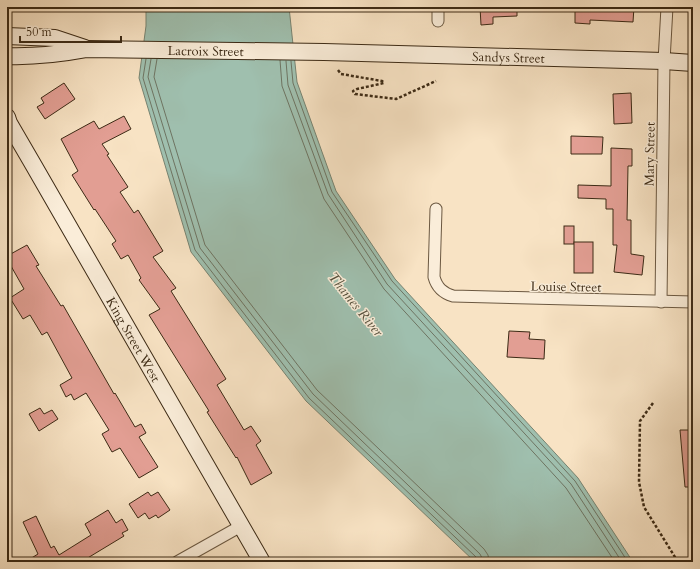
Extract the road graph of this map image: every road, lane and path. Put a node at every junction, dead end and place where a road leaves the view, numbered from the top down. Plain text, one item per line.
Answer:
1 (438, 7) edge
2 (666, 7) edge
3 (438, 21) dead end
4 (7, 36) edge
5 (94, 49) junction
6 (324, 52) joint
7 (7, 56) edge
8 (664, 61) junction
9 (693, 63) edge
10 (338, 70) dead end
11 (436, 81) dead end
12 (7, 117) edge
13 (436, 209) dead end
14 (661, 302) junction
15 (693, 302) edge
16 (653, 403) dead end
17 (241, 526) junction
18 (177, 562) edge
19 (262, 562) edge
20 (678, 562) edge

1 - 3 street
2 - 8 street, Mary Street
4 - 5 main road, Lacroix Street
5 - 6 main road, Lacroix Street
5 - 7 main road, Lacroix Street
6 - 8 main road, Sandys Street
8 - 9 main road, Sandys Street
8 - 14 street, Mary Street
10 - 11 path
12 - 17 main road, King Street West
13 - 14 street, Louise Street
14 - 15 street, Louise Street
16 - 20 path
17 - 18 street
17 - 19 main road, King Street West

